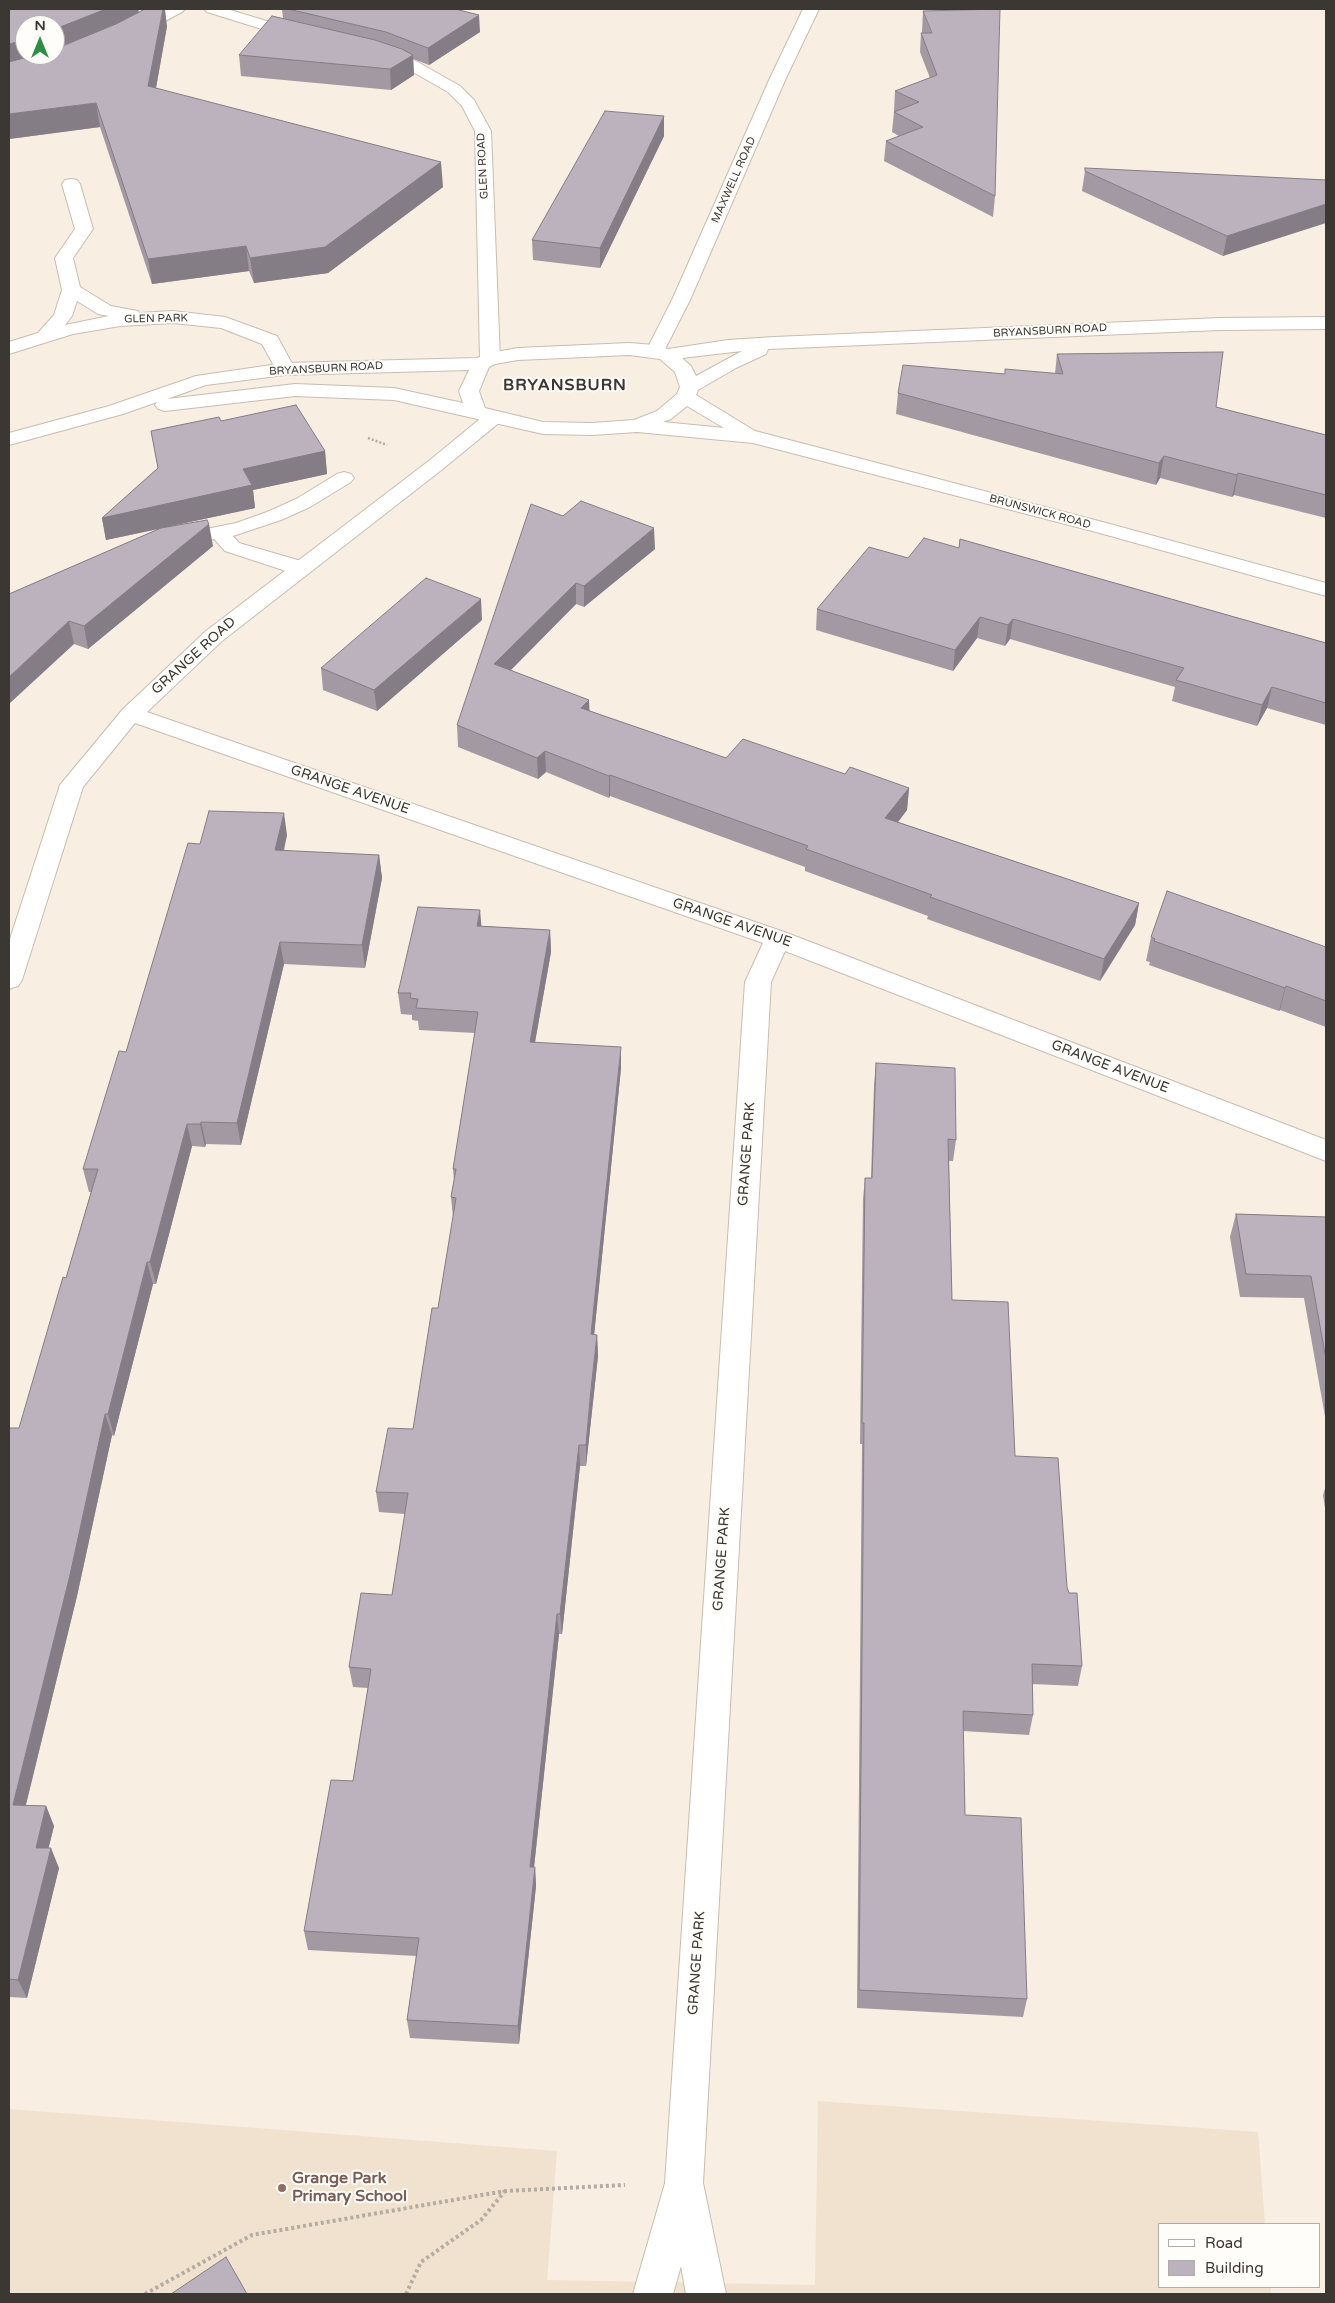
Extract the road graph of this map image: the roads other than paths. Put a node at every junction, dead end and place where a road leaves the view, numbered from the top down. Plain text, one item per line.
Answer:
1 (177, 9) edge
2 (212, 9) edge
3 (811, 9) edge
4 (121, 38) edge
5 (315, 40) edge
6 (362, 50) edge
7 (71, 184) dead end
8 (71, 290) junction
9 (146, 317) junction
10 (1326, 322) edge
11 (46, 335) junction
12 (774, 343) junction
13 (9, 348) edge
14 (661, 353) junction
15 (486, 361) junction
16 (285, 369) junction
17 (688, 392) junction
18 (116, 410) junction
19 (485, 415) junction
20 (637, 426) junction
21 (754, 437) junction
22 (9, 439) edge
23 (344, 478) dead end
24 (219, 532) junction
25 (160, 543) edge
26 (300, 568) junction
27 (1326, 590) edge
28 (131, 714) junction
29 (18, 924) edge
30 (778, 939) junction
31 (9, 980) edge
32 (1326, 1151) edge
33 (684, 2183) junction
34 (653, 2294) edge
35 (706, 2294) edge

1 - 4 street
2 - 5 street
3 - 14 street, MAXWELL ROAD
6 - 15 street, GLEN ROAD
7 - 8 street
8 - 9 street
8 - 11 street
9 - 11 street, GLEN PARK
9 - 16 street, GLEN PARK
10 - 12 street, BRYANSBURN ROAD
11 - 13 street, GLEN PARK
12 - 14 street, BRYANSBURN ROAD
12 - 17 street, BRYANSBURN ROAD
14 - 15 street, BRYANSBURN ROAD
14 - 17 street
15 - 16 street, BRYANSBURN ROAD
15 - 19 street
16 - 18 street, BRYANSBURN ROAD
17 - 20 street, BRYANSBURN ROAD
17 - 21 street, BRUNSWICK ROAD
18 - 19 street, BRYANSBURN ROAD
18 - 22 street, BRYANSBURN ROAD
19 - 20 street, BRYANSBURN ROAD
19 - 26 street, GRANGE ROAD
20 - 21 street, BRUNSWICK ROAD
21 - 27 street, BRUNSWICK ROAD
23 - 24 street
24 - 25 street
24 - 26 street
26 - 28 street, GRANGE ROAD
28 - 29 street, GRANGE ROAD
28 - 30 street, GRANGE AVENUE
29 - 31 street, GRANGE ROAD
30 - 32 street, GRANGE AVENUE
30 - 33 street, GRANGE PARK
33 - 34 street
33 - 35 street

